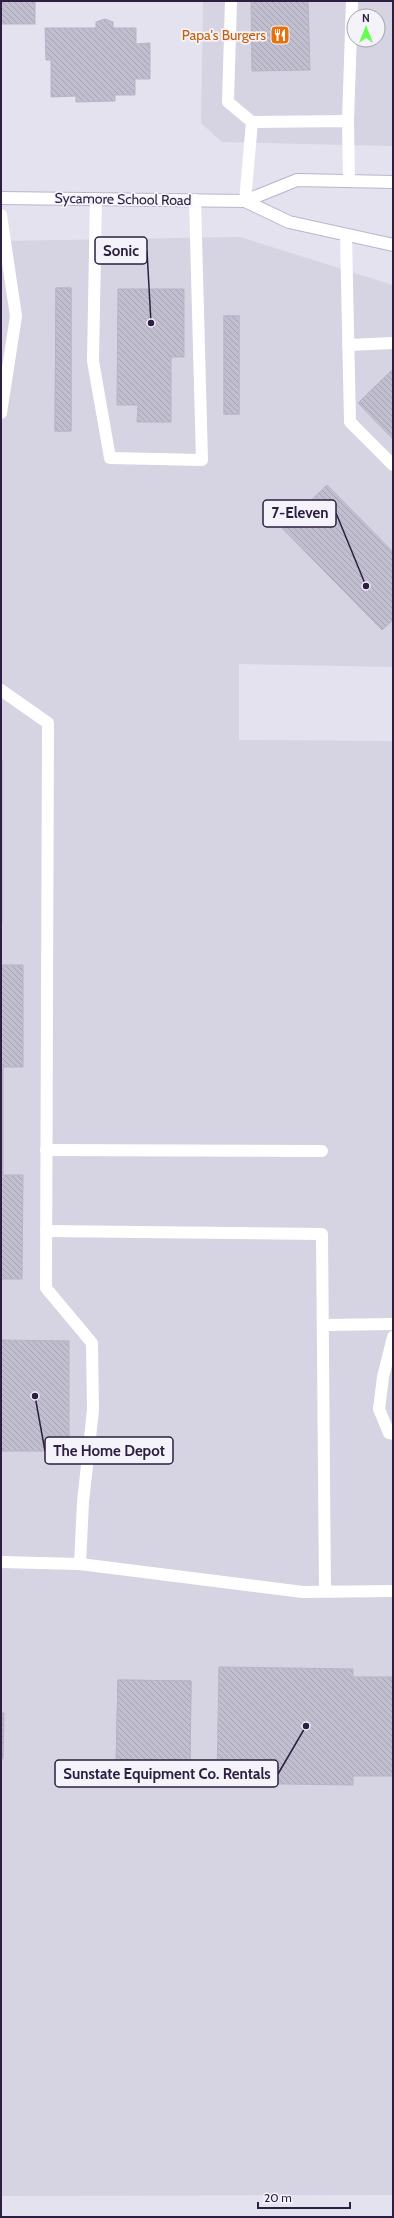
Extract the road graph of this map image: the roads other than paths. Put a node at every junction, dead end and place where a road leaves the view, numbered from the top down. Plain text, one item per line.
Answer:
1 (231, 1) edge
2 (352, 1) edge
3 (348, 121) junction
4 (252, 122) junction
5 (349, 181) junction
6 (393, 182) edge
7 (1, 198) edge
8 (96, 199) junction
9 (195, 200) junction
10 (245, 201) junction
11 (1, 215) edge
12 (346, 235) junction
13 (393, 245) edge
14 (393, 343) edge
15 (348, 345) junction
16 (1, 413) edge
17 (393, 465) edge
18 (1, 690) edge
19 (46, 1150) junction
20 (322, 1151) dead end
21 (46, 1231) junction
22 (393, 1324) edge
23 (323, 1325) junction
24 (393, 1337) edge
25 (393, 1434) edge
26 (1, 1562) edge
27 (80, 1564) junction
28 (326, 1591) junction
29 (393, 1591) edge

1 - 4 main road
2 - 3 main road
3 - 4 main road
3 - 5 main road
4 - 10 main road
5 - 6 main road, Sycamore School Road
5 - 10 main road, Sycamore School Road
7 - 8 main road, Sycamore School Road
8 - 9 main road, Sycamore School Road
8 - 9 main road
9 - 10 main road, Sycamore School Road
10 - 12 main road, Sycamore School Road
11 - 16 main road
12 - 13 main road, Sycamore School Road
12 - 15 main road
14 - 15 main road
15 - 17 main road
18 - 19 main road
19 - 20 main road
19 - 21 main road
21 - 23 main road
21 - 27 main road
22 - 23 main road
23 - 28 main road
24 - 25 main road
26 - 27 main road
27 - 28 main road
28 - 29 main road

